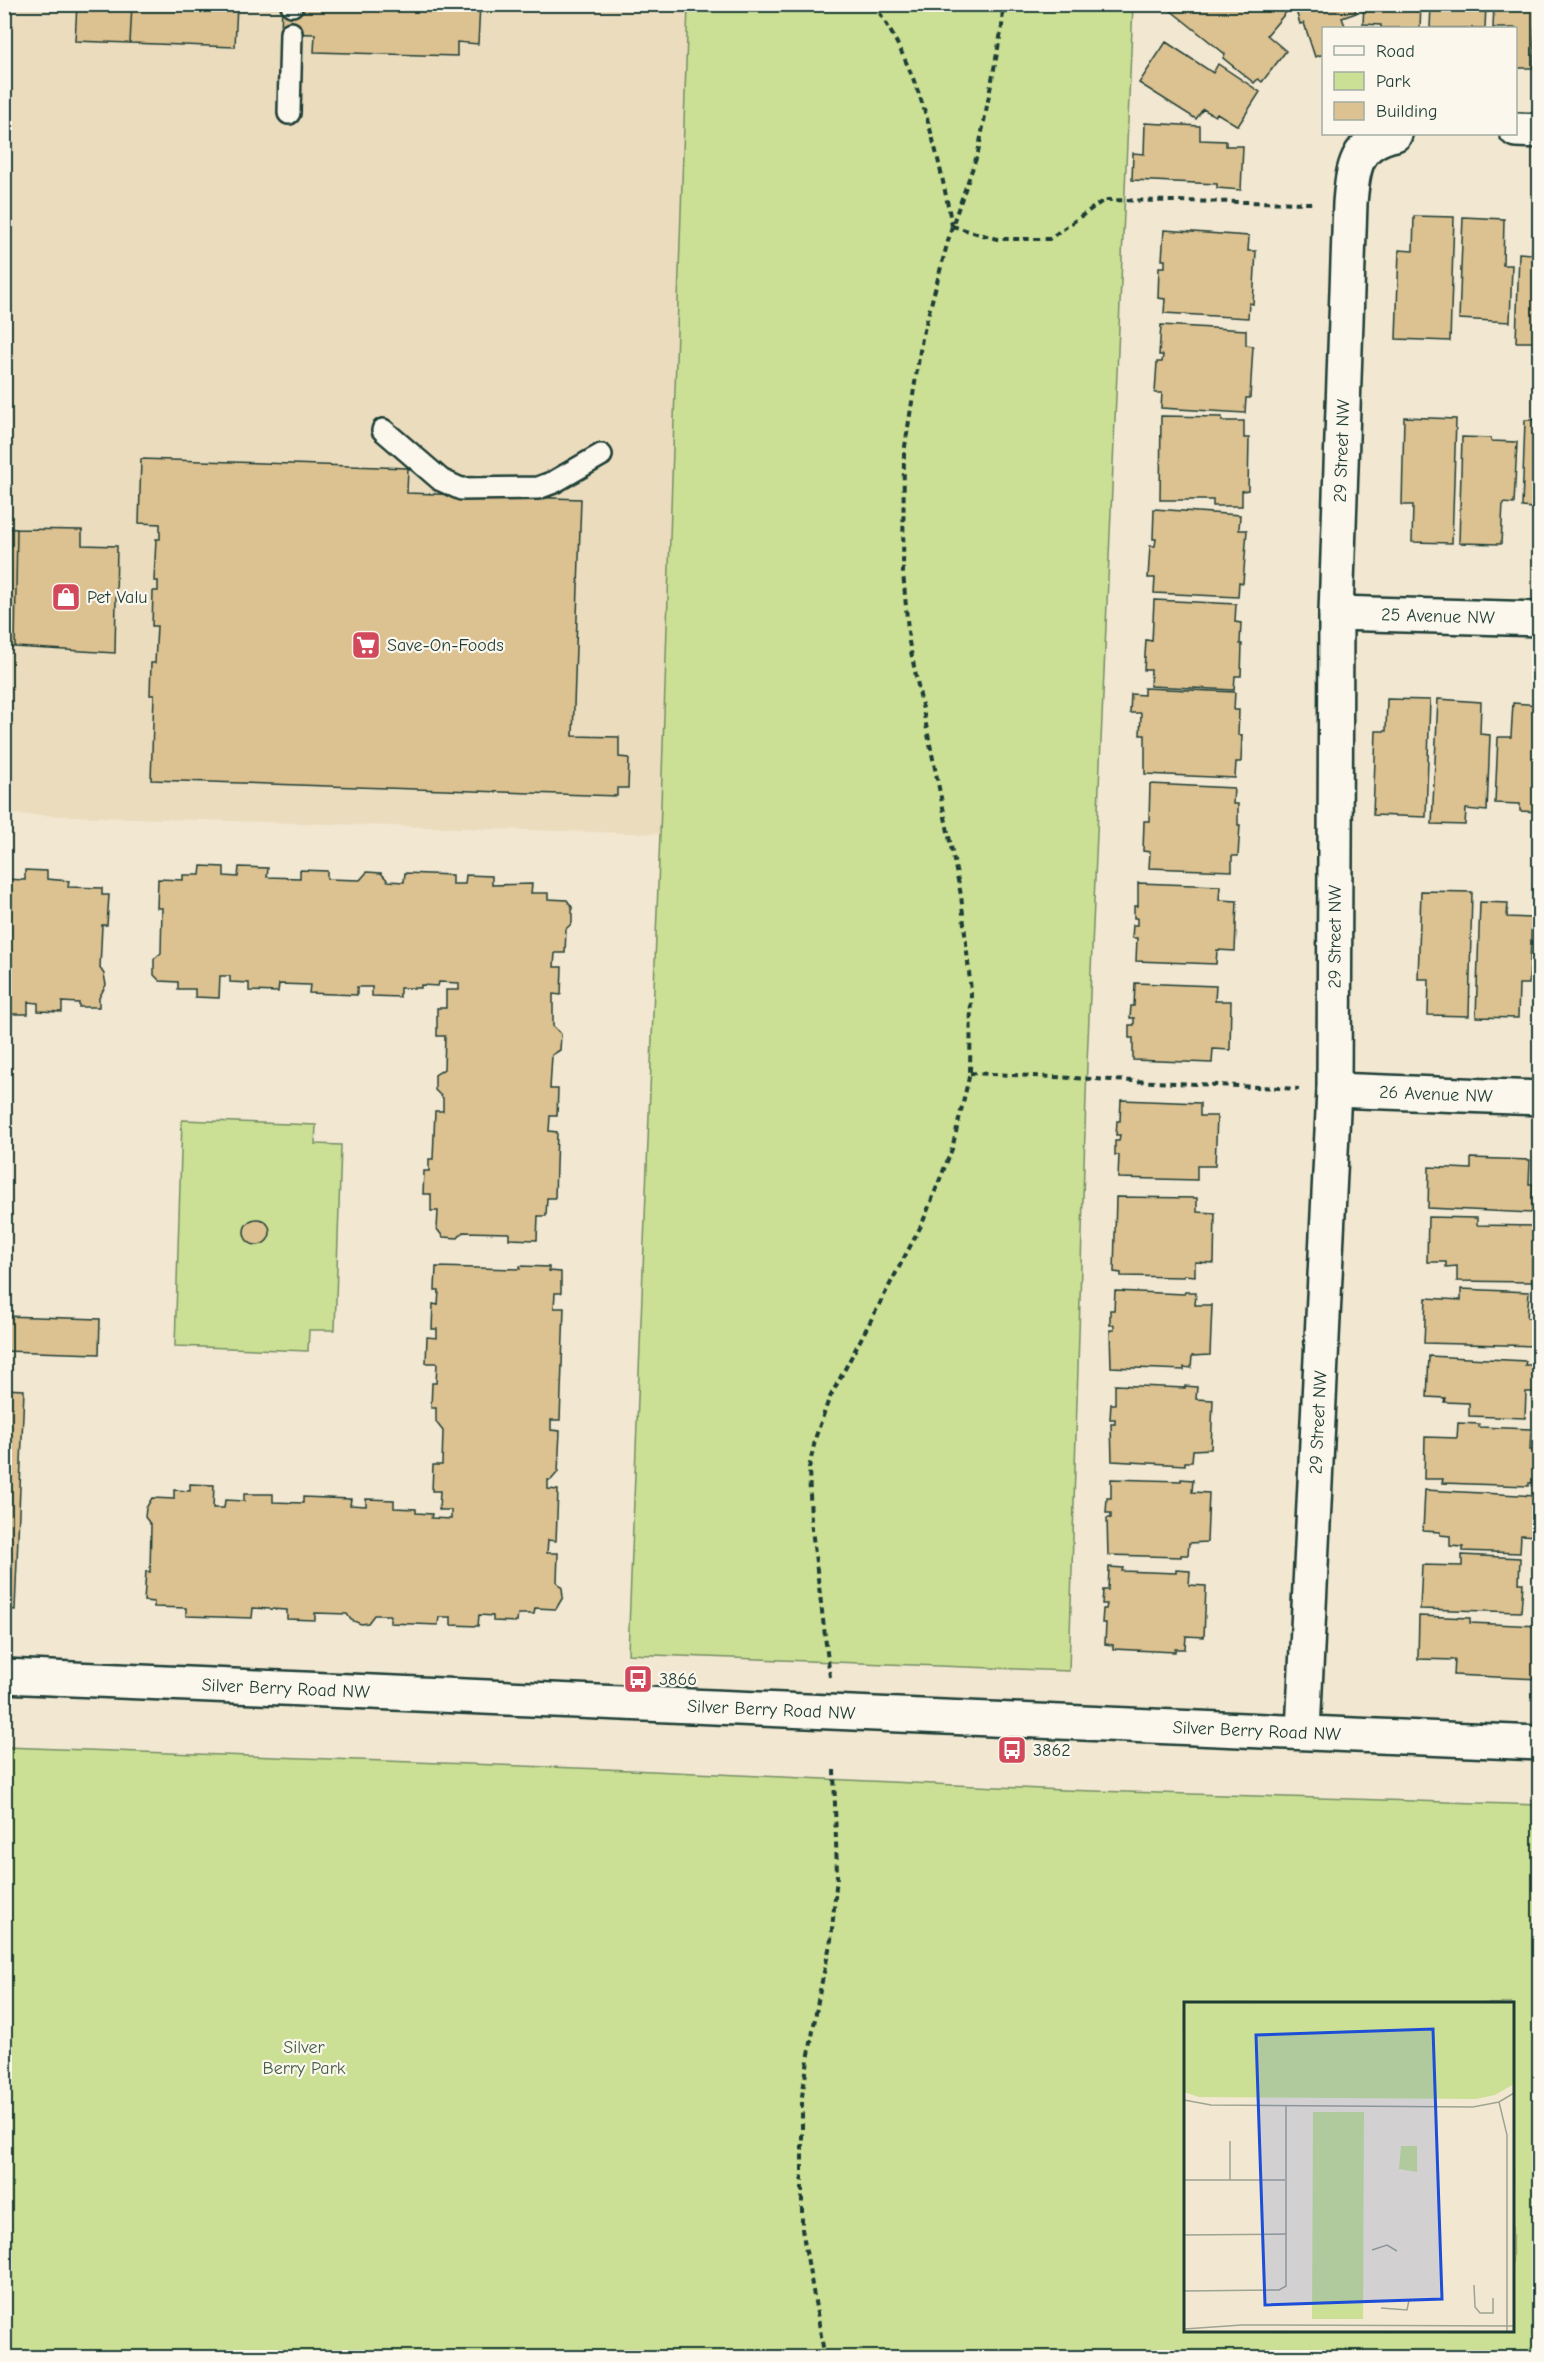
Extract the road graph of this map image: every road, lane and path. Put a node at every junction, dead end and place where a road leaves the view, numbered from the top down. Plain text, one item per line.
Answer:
1 (874, 4) edge
2 (1003, 4) edge
3 (291, 33) dead end
4 (289, 114) dead end
5 (1517, 130) edge
6 (1539, 131) edge
7 (1381, 139) edge
8 (1350, 203) junction
9 (952, 226) junction
10 (382, 430) dead end
11 (601, 455) dead end
12 (1336, 613) junction
13 (1539, 619) edge
14 (970, 1073) junction
15 (1334, 1090) junction
16 (1539, 1098) edge
17 (4, 1676) edge
18 (830, 1678) dead end
19 (1303, 1731) junction
20 (1539, 1743) edge
21 (834, 1770) dead end
22 (825, 2358) edge

1 - 9 path
2 - 9 path
3 - 4 lane
5 - 6 street
7 - 8 street, 29 Street NW
8 - 9 path
8 - 12 street, 29 Street NW
9 - 14 path
10 - 11 lane
12 - 13 street, 25 Avenue NW
12 - 15 street, 29 Street NW
14 - 15 path
14 - 18 path
15 - 16 street, 26 Avenue NW
15 - 19 street, 29 Street NW
17 - 19 street, Silver Berry Road NW
19 - 20 street, Silver Berry Road NW
21 - 22 path

